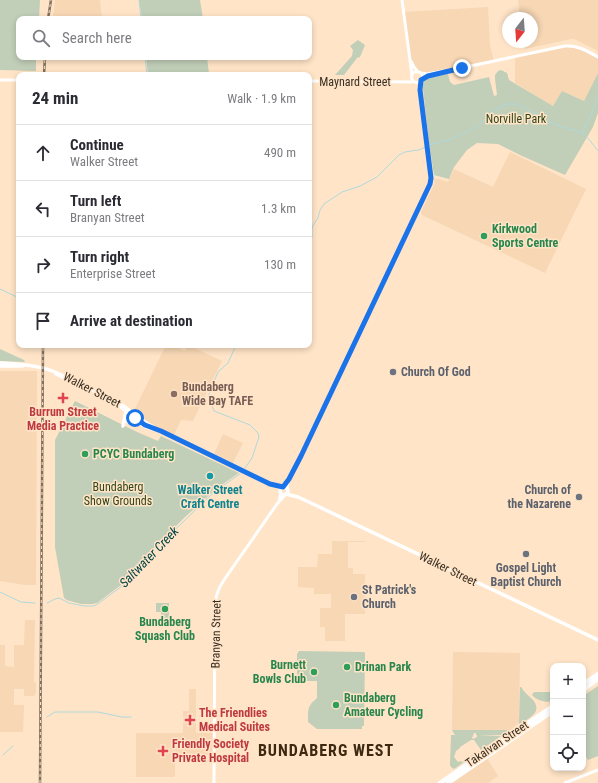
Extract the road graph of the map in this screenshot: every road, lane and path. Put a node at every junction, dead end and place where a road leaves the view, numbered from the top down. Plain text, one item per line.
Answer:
1 (402, 0) edge
2 (598, 57) edge
3 (410, 60) junction
4 (447, 71) junction
5 (420, 73) junction
6 (411, 76) junction
7 (1, 80) edge
8 (16, 80) edge
9 (422, 80) junction
10 (312, 81) edge
11 (400, 82) junction
12 (415, 82) junction
13 (420, 90) junction
14 (0, 363) edge
15 (28, 365) junction
16 (0, 366) edge
17 (43, 368) junction
18 (126, 411) junction
19 (132, 414) junction
20 (126, 421) dead end
21 (123, 426) dead end
22 (153, 428) junction
23 (158, 430) junction
24 (289, 479) junction
25 (270, 484) junction
26 (282, 488) junction
27 (287, 492) junction
28 (280, 493) junction
29 (277, 504) junction
30 (598, 640) edge
31 (598, 674) edge
32 (598, 679) edge
33 (586, 682) edge
34 (586, 688) edge
35 (550, 708) edge
36 (550, 713) edge
37 (598, 770) edge
38 (214, 783) edge
39 (440, 783) edge
40 (448, 783) edge
41 (565, 783) edge

1 - 3 street
2 - 4 street
3 - 5 street
3 - 6 street
4 - 5 street
4 - 9 street
5 - 6 street
5 - 9 street
6 - 11 street, Maynard Street
6 - 12 street
7 - 8 street
9 - 12 street
9 - 13 street
10 - 11 street, Maynard Street
11 - 12 street, Maynard Street
12 - 13 street
13 - 24 street
14 - 15 main road, Walker Street
15 - 16 main road, Walker Street
15 - 17 main road, Walker Street
17 - 18 main road, Walker Street
17 - 19 main road, Walker Street
18 - 19 main road, Walker Street
18 - 21 main road
19 - 22 main road, Walker Street
19 - 23 main road, Walker Street
20 - 22 main road
22 - 23 main road, Walker Street
23 - 25 main road, Walker Street
24 - 26 street
24 - 27 street
25 - 26 main road, Walker Street
25 - 28 main road, Walker Street
26 - 27 main road
26 - 28 main road
27 - 28 main road
27 - 29 street, Branyan Street
27 - 30 main road, Walker Street
28 - 29 street, Branyan Street
29 - 38 street, Branyan Street
31 - 33 highway
32 - 34 highway
35 - 39 highway, Takalvan Street
36 - 40 highway, Takalvan Street
37 - 41 street

